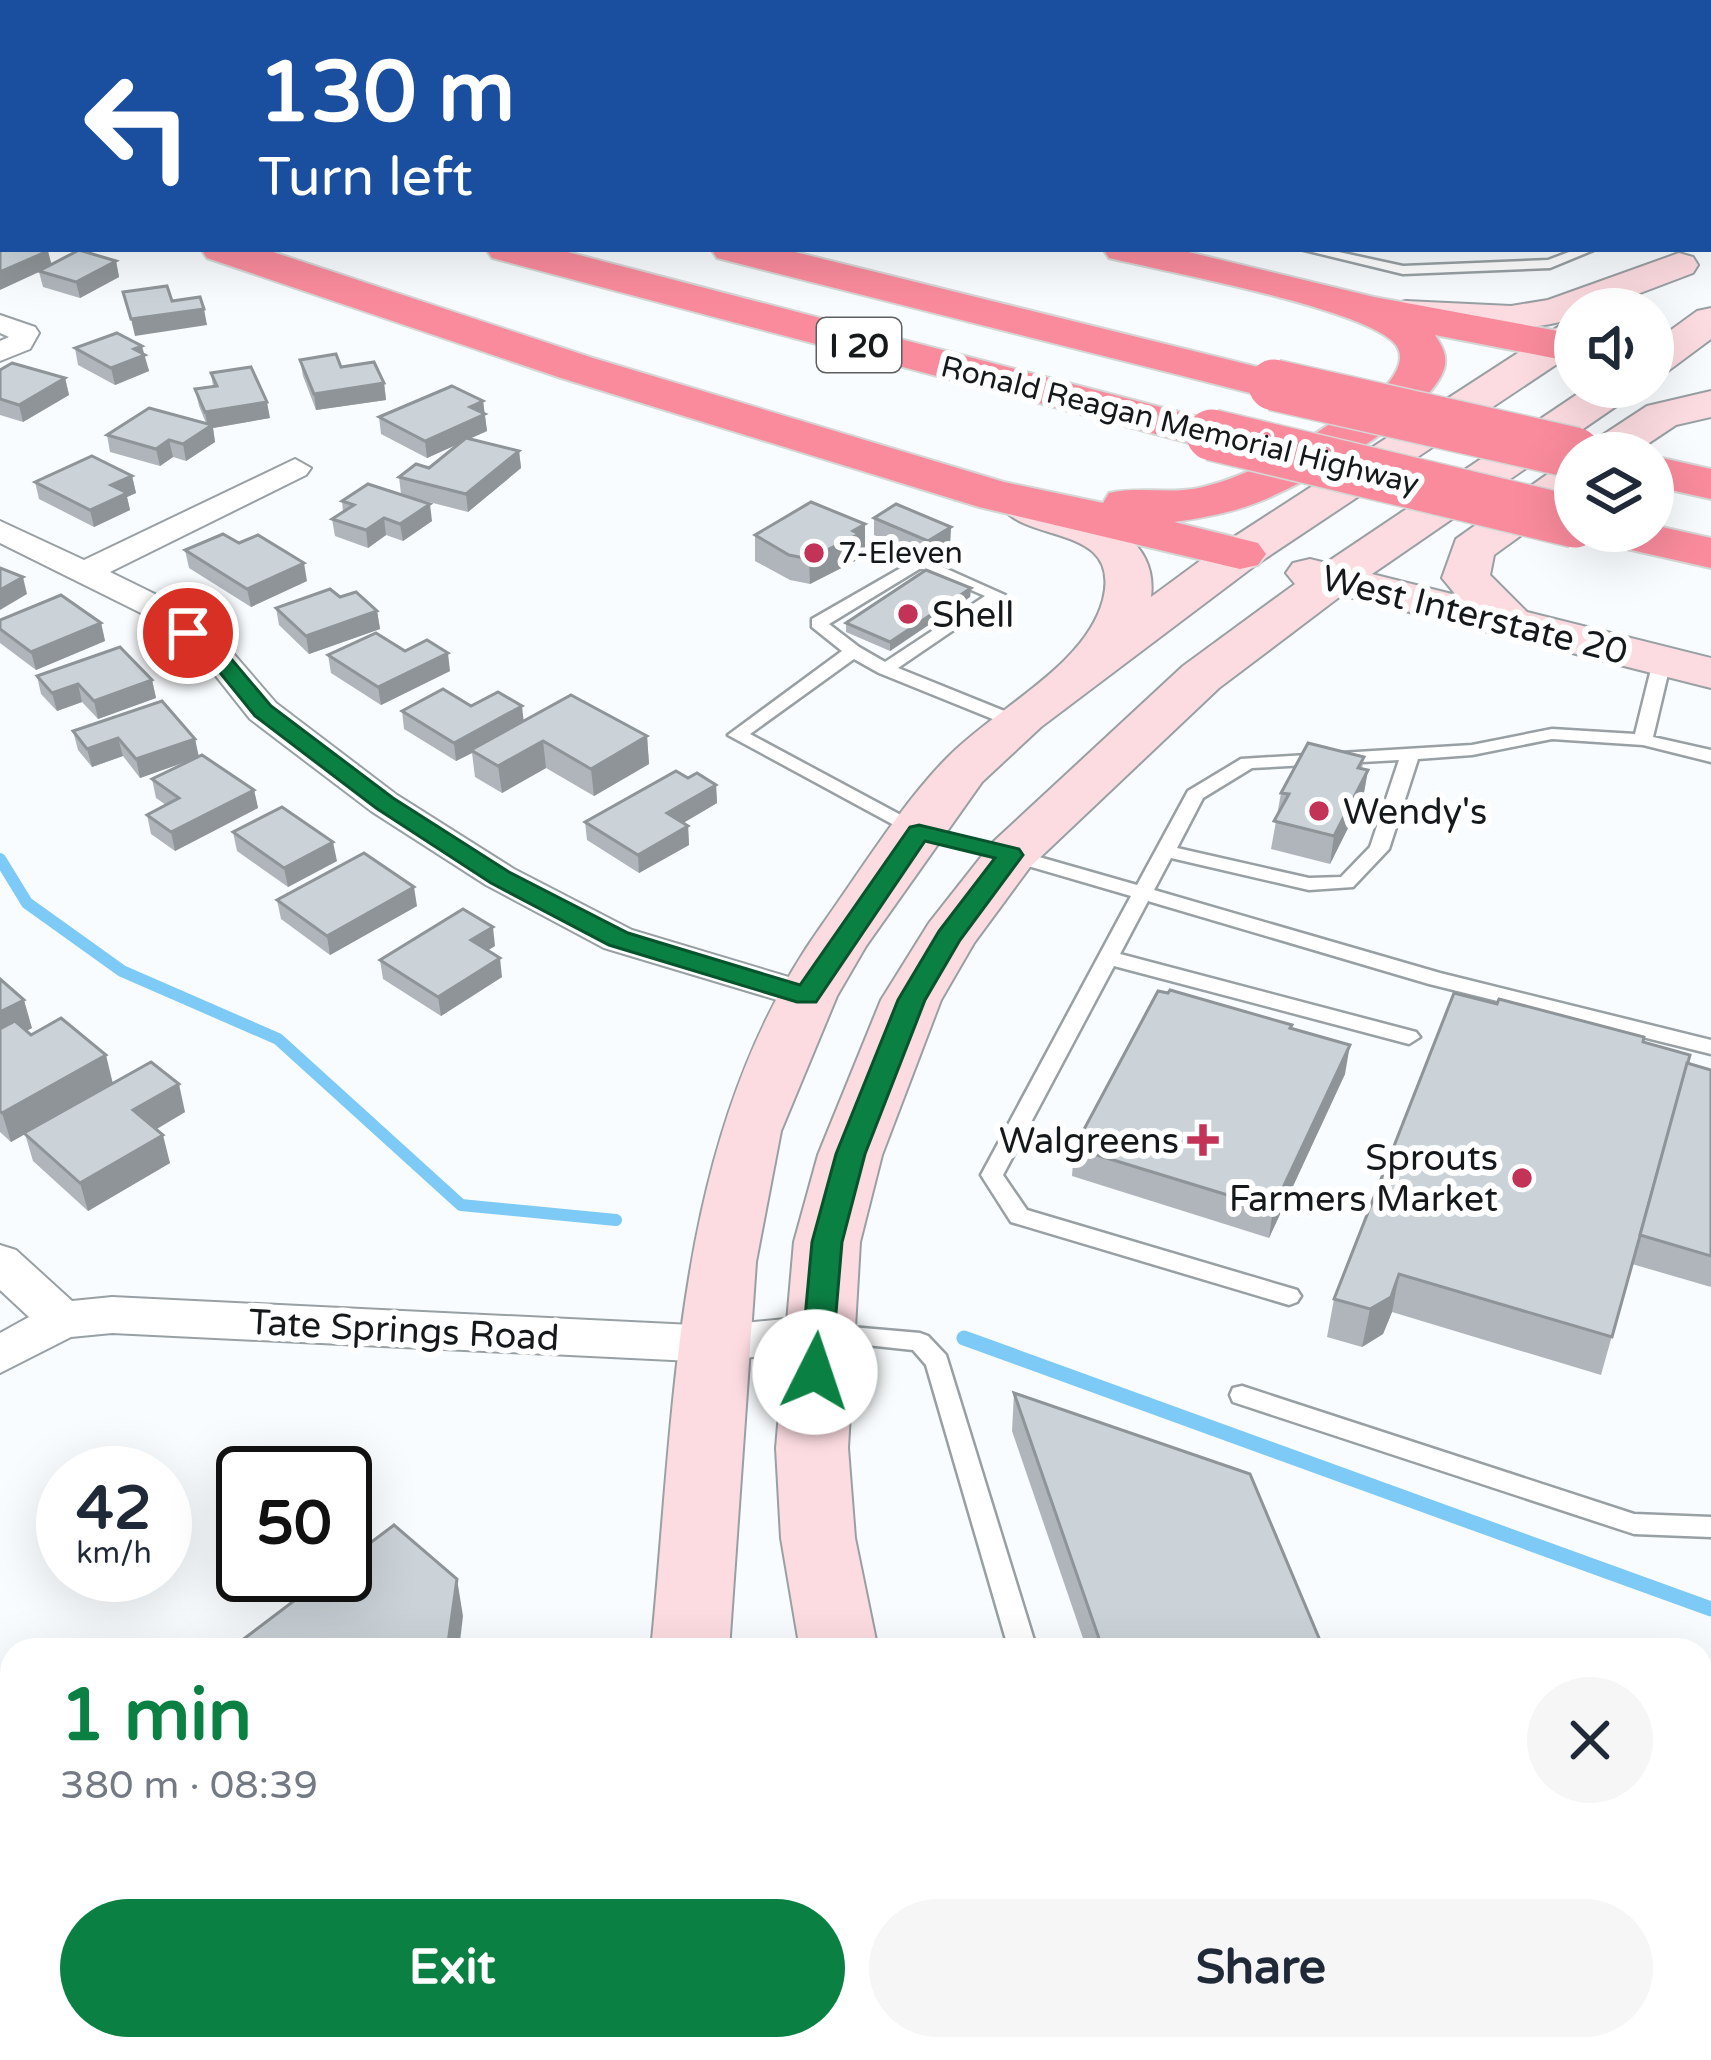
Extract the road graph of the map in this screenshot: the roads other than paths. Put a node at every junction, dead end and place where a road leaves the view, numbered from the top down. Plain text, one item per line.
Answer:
1 (229, 252) edge
2 (519, 252) edge
3 (744, 252) edge
4 (1136, 252) edge
5 (1321, 252) edge
6 (1581, 252) edge
7 (1702, 253) edge
8 (1646, 288) edge
9 (1374, 310) junction
10 (1711, 320) edge
11 (13, 328) edge
12 (1554, 340) edge
13 (1674, 349) edge
14 (0, 352) edge
15 (1554, 352) edge
16 (1674, 371) edge
17 (1711, 381) edge
18 (666, 396) junction
19 (1711, 404) edge
20 (1585, 408) edge
21 (1637, 432) edge
22 (1554, 448) edge
23 (296, 468) dead end
24 (1554, 490) edge
25 (997, 496) junction
26 (1554, 517) edge
27 (0, 530) edge
28 (1674, 545) edge
29 (1711, 553) edge
30 (1240, 554) junction
31 (87, 571) junction
32 (1333, 580) junction
33 (1509, 622) junction
34 (853, 651) junction
35 (1661, 661) junction
36 (885, 669) junction
37 (1084, 669) junction
38 (1711, 673) edge
39 (1201, 677) junction
40 (1016, 722) junction
41 (1643, 740) junction
42 (1410, 754) junction
43 (1711, 756) edge
44 (919, 832) junction
45 (1166, 851) junction
46 (1010, 855) junction
47 (1143, 896) junction
48 (1109, 958) junction
49 (807, 996) junction
50 (1409, 1037) dead end
51 (1711, 1047) edge
52 (0, 1262) edge
53 (1288, 1296) dead end
54 (62, 1320) junction
55 (817, 1334) junction
56 (713, 1343) junction
57 (0, 1355) edge
58 (1242, 1395) dead end
59 (1711, 1527) edge
60 (691, 1638) edge
61 (837, 1638) edge
62 (1019, 1638) edge

1 - 18 highway
2 - 26 highway, Ronald Reagan Memorial Highway / I 20, bridge
3 - 22 highway, Ronald Reagan Memorial Highway / I 20, bridge
4 - 9 highway
5 - 6 lane
7 - 8 main road
7 - 9 main road
9 - 12 highway
9 - 18 highway
10 - 13 main road
11 - 14 street
15 - 30 main road
16 - 17 main road
18 - 25 highway
19 - 21 main road
20 - 32 main road
23 - 31 street
24 - 33 main road
25 - 30 highway
25 - 37 main road
27 - 31 street
28 - 29 highway
30 - 32 main road, West Interstate 20
30 - 37 main road
31 - 49 street
32 - 33 main road, West Interstate 20
32 - 39 main road
33 - 35 main road, West Interstate 20
33 - 39 main road
34 - 36 lane
34 - 36 lane
34 - 44 lane
35 - 38 main road, West Interstate 20
35 - 41 lane
36 - 40 lane
37 - 40 main road
39 - 46 main road
40 - 44 main road
41 - 42 lane
41 - 43 lane
42 - 45 lane
42 - 45 lane
44 - 46 main road
44 - 49 main road
45 - 47 lane
46 - 47 lane
46 - 55 main road
47 - 48 lane
47 - 51 lane
48 - 50 lane
48 - 53 lane
49 - 56 main road
52 - 54 street
54 - 56 street, Tate Springs Road
54 - 57 street, Tate Springs Road
55 - 56 street, Tate Springs Road
55 - 61 main road
55 - 62 lane
56 - 60 main road
58 - 59 lane

